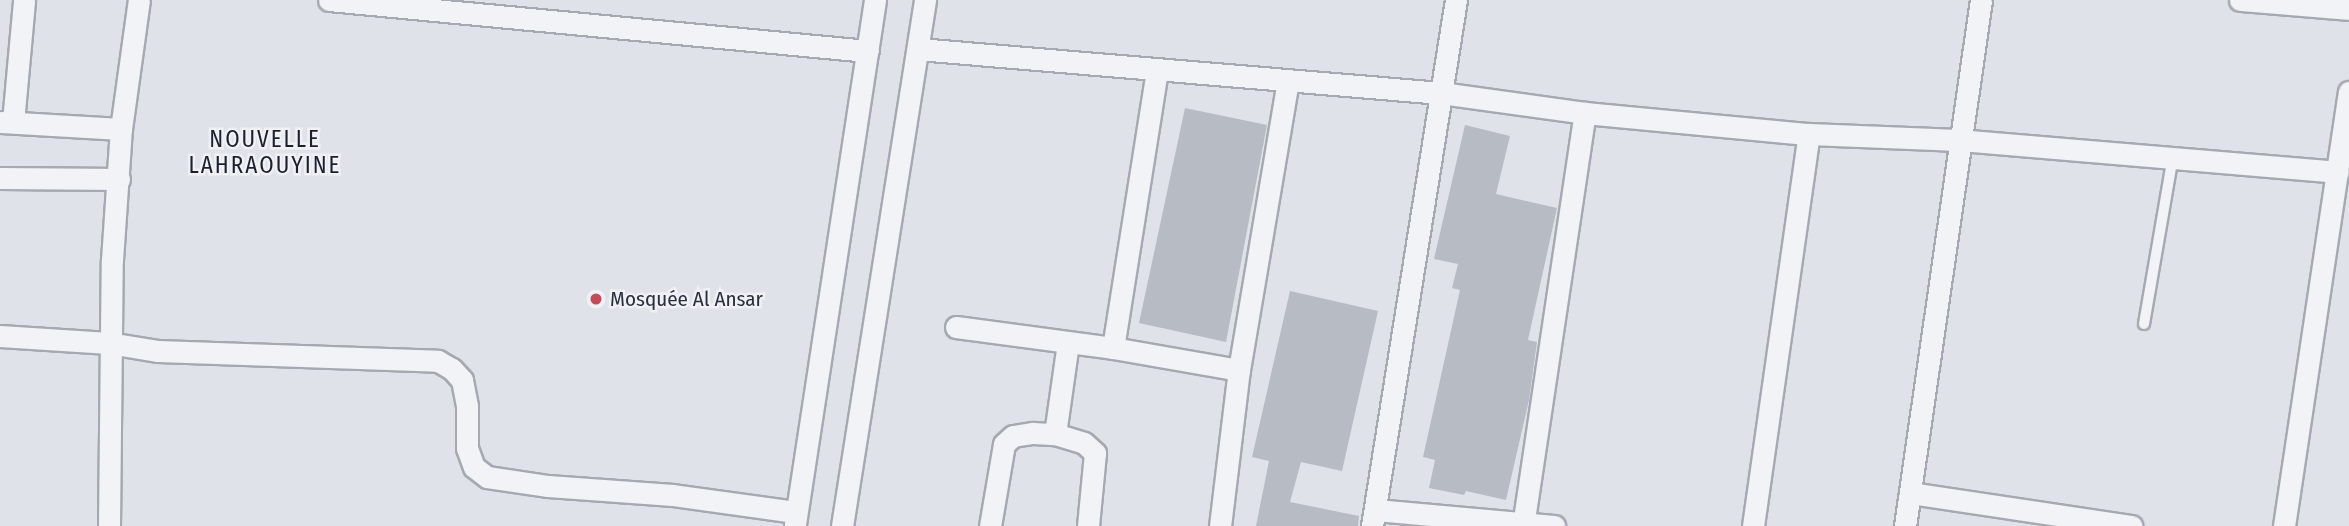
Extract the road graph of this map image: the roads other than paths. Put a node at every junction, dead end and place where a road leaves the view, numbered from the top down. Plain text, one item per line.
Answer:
1 (24, 0) edge
2 (139, 0) edge
3 (329, 0) edge
4 (876, 0) edge
5 (925, 0) edge
6 (1456, 0) edge
7 (1981, 0) edge
8 (2239, 0) edge
9 (2349, 9) edge
10 (918, 49) junction
11 (868, 51) junction
12 (1157, 70) junction
13 (1288, 81) junction
14 (2349, 92) edge
15 (1441, 93) junction
16 (1585, 113) junction
17 (6, 122) edge
18 (121, 129) junction
19 (1809, 134) junction
20 (1959, 140) junction
21 (2173, 156) junction
22 (2338, 172) junction
23 (0, 178) edge
24 (119, 179) junction
25 (2144, 324) dead end
26 (956, 327) dead end
27 (0, 336) edge
28 (109, 343) junction
29 (1068, 343) junction
30 (1113, 348) junction
31 (1239, 370) junction
32 (1055, 434) junction
33 (1910, 493) junction
34 (1373, 518) edge
35 (795, 519) edge
36 (1523, 524) edge
37 (2102, 524) edge
38 (109, 526) edge
39 (842, 526) edge
40 (990, 526) edge
41 (1088, 526) edge
42 (1220, 526) edge
43 (1554, 526) edge
44 (1753, 526) edge
45 (1905, 526) edge
46 (2132, 526) edge
47 (2284, 526) edge

1 - 17 street
2 - 18 street
3 - 11 street
4 - 11 street
5 - 10 street
6 - 15 street
7 - 20 street
8 - 9 street
10 - 12 street
10 - 39 street
11 - 35 street
12 - 13 street
12 - 30 street
13 - 15 street
13 - 31 street
14 - 22 street
15 - 16 street
15 - 34 street
16 - 19 street
16 - 36 street
17 - 18 street
18 - 24 street
19 - 20 street
19 - 44 street
20 - 21 street
20 - 33 street
21 - 22 street
21 - 25 lane
22 - 47 street
23 - 24 street
24 - 28 street
26 - 29 street
27 - 28 street
28 - 35 street
28 - 38 street
29 - 30 street
29 - 32 street
30 - 31 street
31 - 42 street
32 - 40 street
32 - 41 street
33 - 37 street
33 - 45 street
34 - 36 street
36 - 43 street
37 - 46 street

